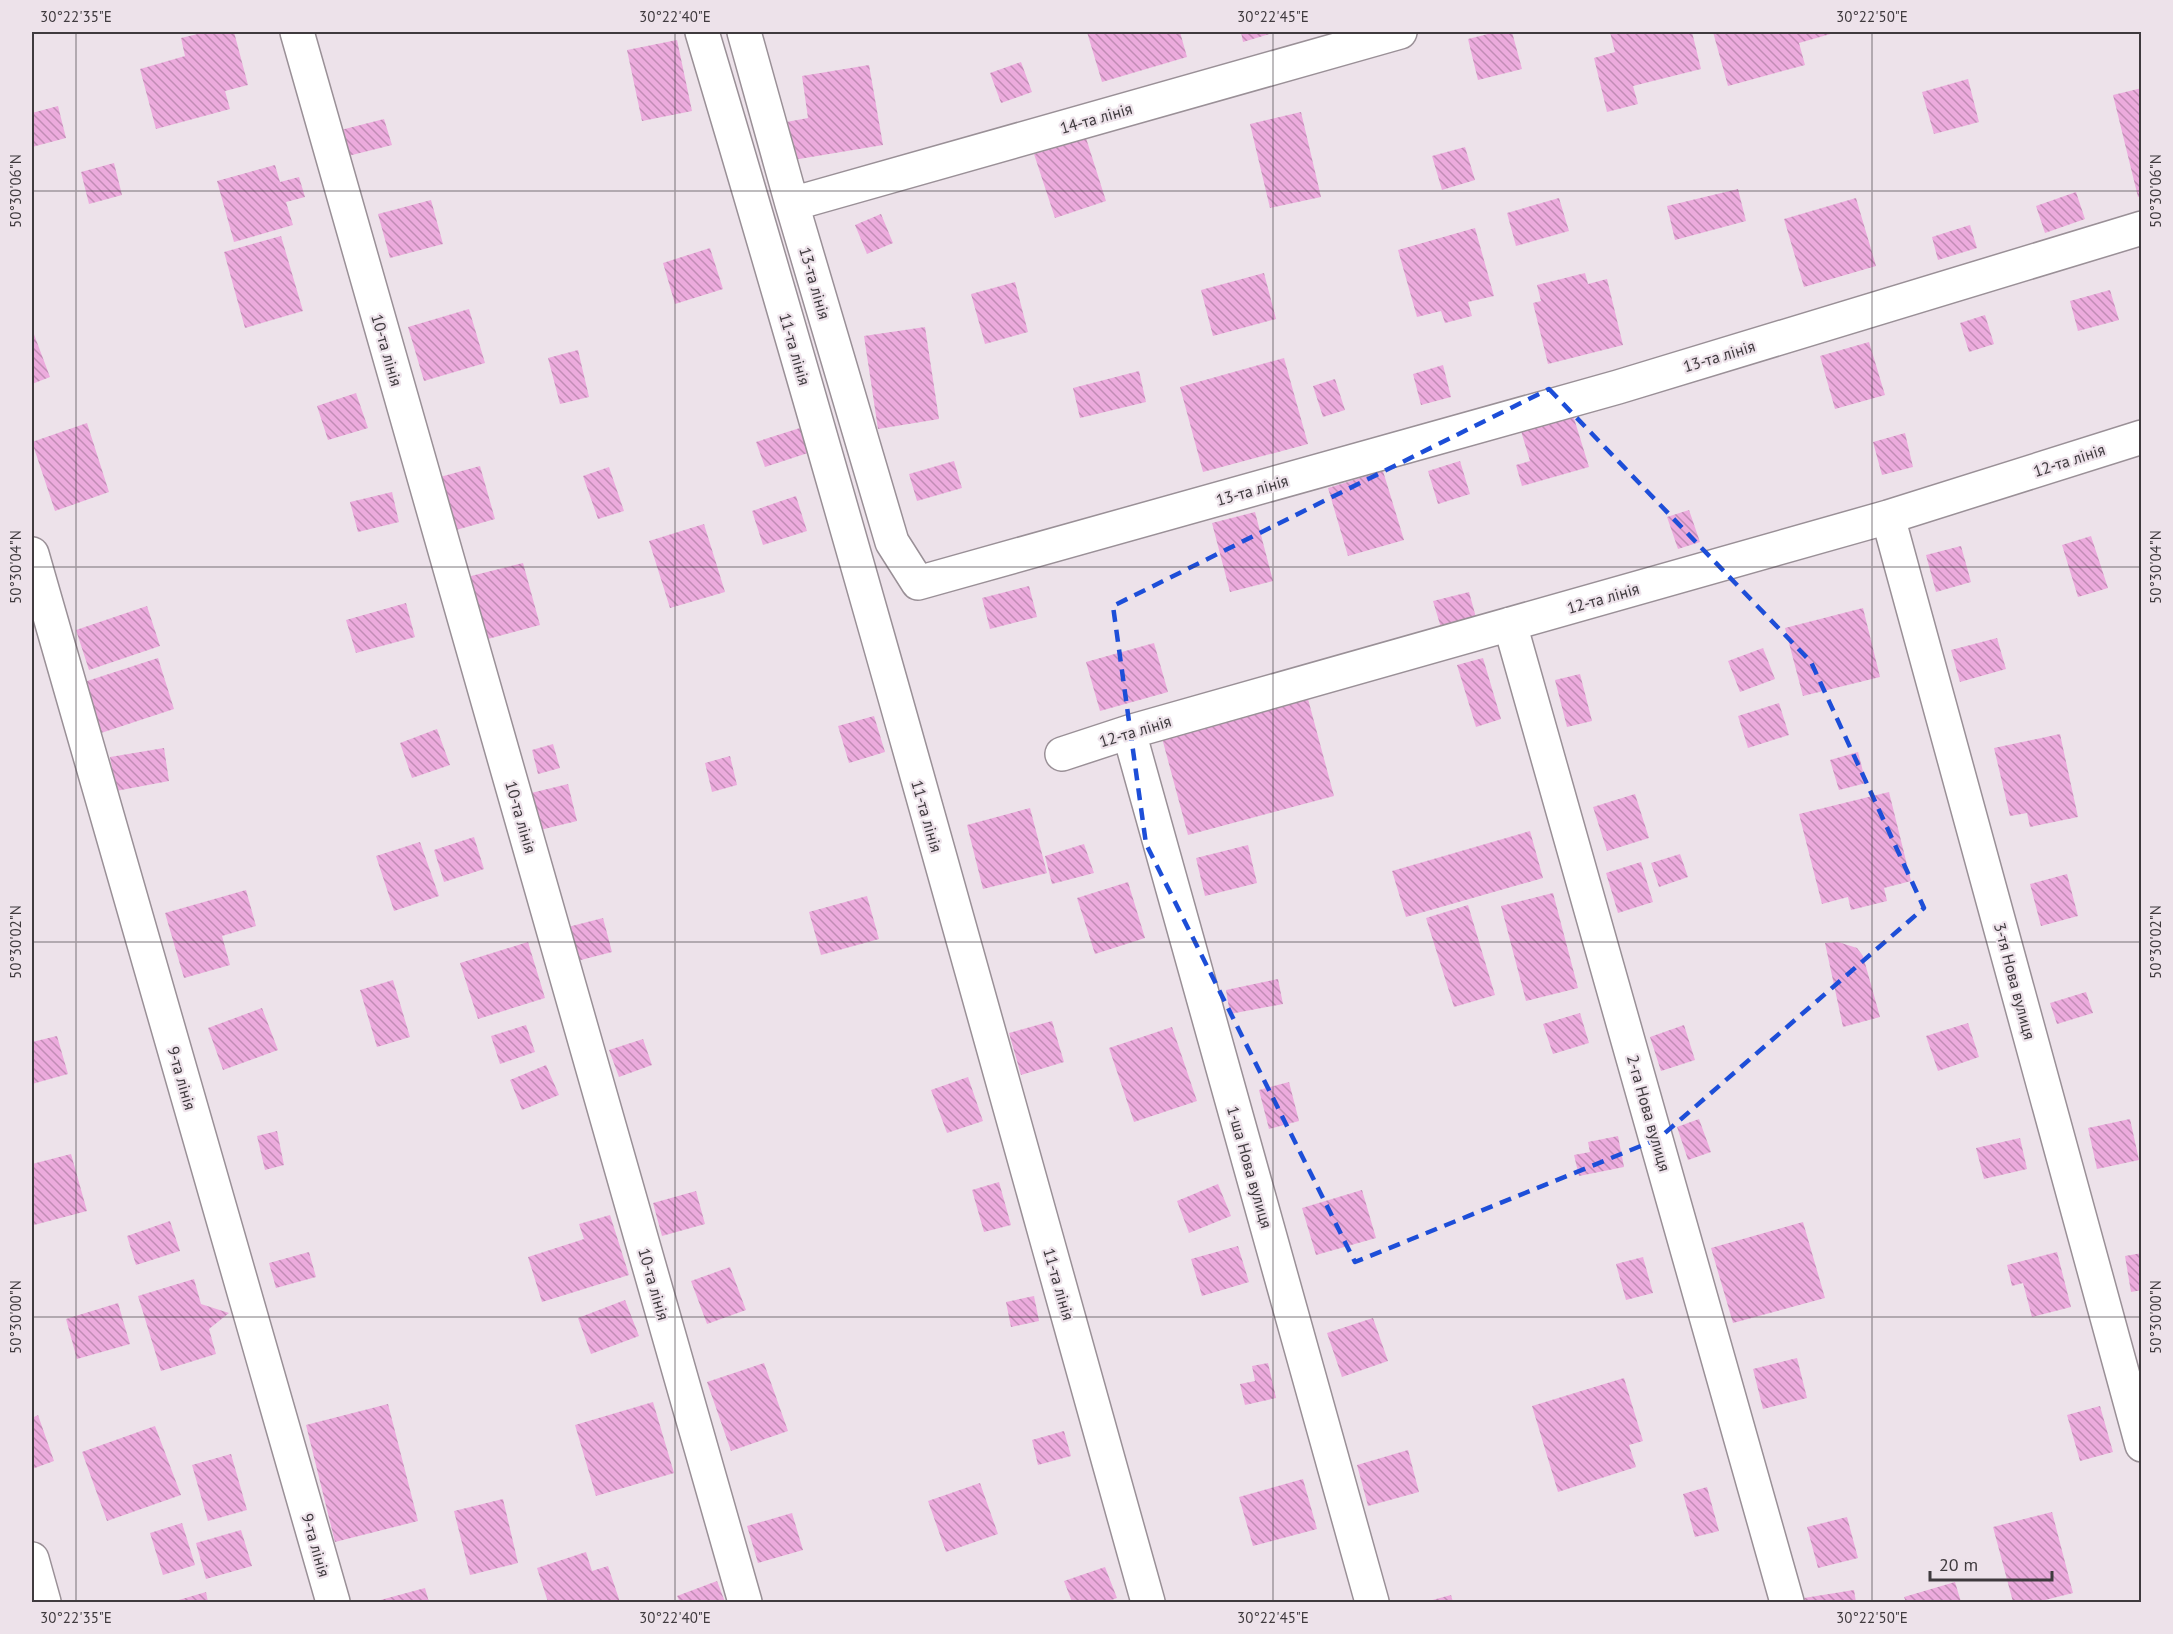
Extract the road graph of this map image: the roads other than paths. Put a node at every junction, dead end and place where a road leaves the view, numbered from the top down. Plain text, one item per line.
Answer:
1 (297, 32) edge
2 (702, 32) edge
3 (744, 32) edge
4 (1400, 32) edge
5 (792, 204) junction
6 (2142, 228) edge
7 (2142, 437) edge
8 (1888, 517) junction
9 (32, 554) edge
10 (1510, 624) junction
11 (1129, 732) junction
12 (1062, 754) dead end
13 (2142, 1445) edge
14 (32, 1559) edge
15 (44, 1602) edge
16 (333, 1602) edge
17 (745, 1602) edge
18 (1148, 1602) edge
19 (1372, 1602) edge
20 (1787, 1602) edge

1 - 17 street, 10-та лінія
2 - 18 street, 11-та лінія
3 - 5 street, 13-та лінія
4 - 5 street, 14-та лінія
5 - 6 street, 13-та лінія
7 - 8 street, 12-та лінія
8 - 10 street, 12-та лінія
8 - 13 street, 3-тя Нова вулиця
9 - 16 street, 9-та лінія
10 - 11 street, 12-та лінія
10 - 20 street, 2-га Нова вулиця
11 - 12 street, 12-та лінія
11 - 19 street, 1-ша Нова вулиця
14 - 15 street

